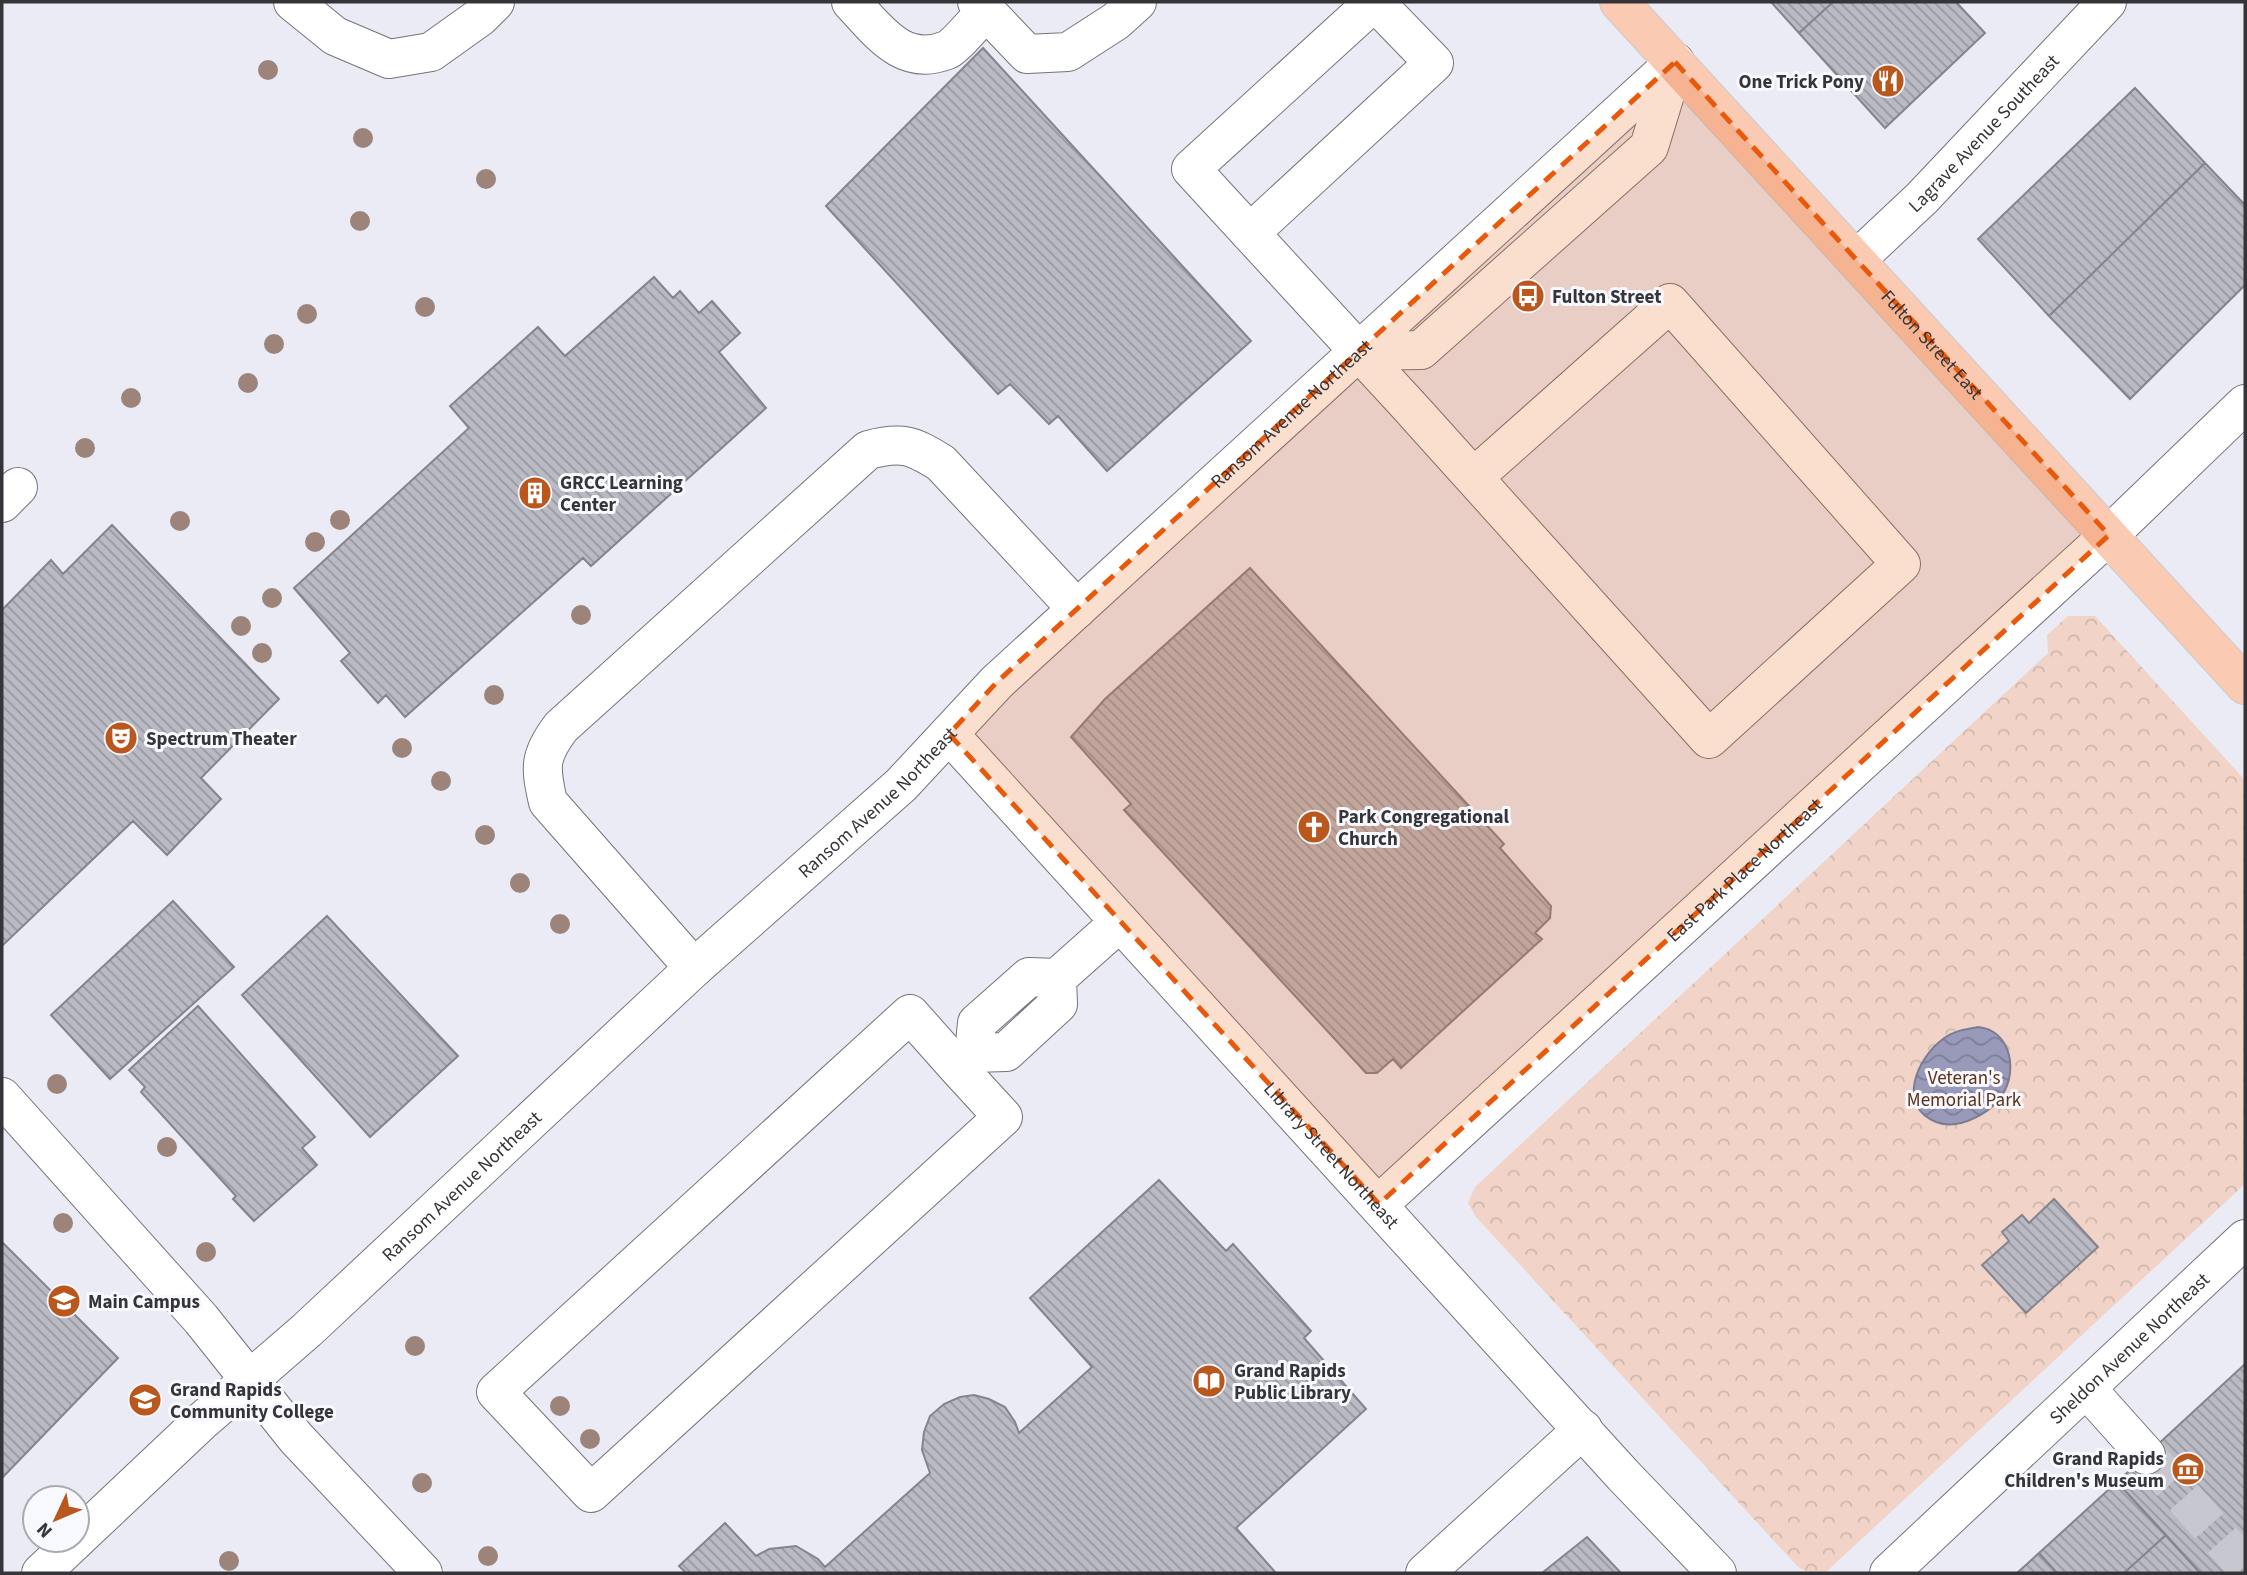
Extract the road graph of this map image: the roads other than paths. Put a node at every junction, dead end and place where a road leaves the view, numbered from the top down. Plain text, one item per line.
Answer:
1 (293, 2) edge
2 (495, 2) edge
3 (851, 2) edge
4 (1375, 2) edge
5 (1619, 2) edge
6 (2107, 2) edge
7 (981, 6) edge
8 (1117, 8) edge
9 (1675, 62) junction
10 (1250, 233) junction
11 (1856, 260) junction
12 (1358, 351) junction
13 (2245, 404) edge
14 (1474, 477) junction
15 (2109, 536) junction
16 (1077, 608) junction
17 (2245, 685) edge
18 (949, 734) junction
19 (1120, 922) junction
20 (694, 968) junction
21 (966, 1060) junction
22 (2, 1097) edge
23 (1379, 1204) junction
24 (2245, 1239) edge
25 (250, 1380) junction
26 (2086, 1388) junction
27 (1583, 1429) junction
28 (2146, 1455) tunnel mouth
29 (91, 1527) edge
30 (62, 1554) edge
31 (41, 1573) edge
32 (423, 1573) edge
33 (1425, 1573) edge
34 (1717, 1573) edge
35 (1889, 1573) edge

1 - 2 street
3 - 7 street
4 - 10 street
4 - 10 street
5 - 9 main road, Fulton Street East
6 - 11 street, Lagrave Avenue Southeast
7 - 8 street
9 - 11 main road, Fulton Street East
9 - 12 street, Ransom Avenue Northeast
10 - 12 street
11 - 15 main road, Fulton Street East
12 - 14 street
12 - 16 street, Ransom Avenue Northeast
13 - 15 street, East Park Place Northeast
14 - 14 street
15 - 17 main road, Fulton Street East
15 - 23 street, East Park Place Northeast
16 - 18 street, Ransom Avenue Northeast
16 - 20 street
18 - 19 street, Library Street Northeast
18 - 20 street, Ransom Avenue Northeast
19 - 21 street
19 - 23 street, Library Street Northeast
20 - 25 street, Ransom Avenue Northeast
21 - 21 street
22 - 25 street
23 - 27 street, Library Street Northeast
24 - 26 street, Sheldon Avenue Northeast
25 - 29 street, Ransom Avenue Northeast
25 - 32 street
26 - 28 street
26 - 35 street, Sheldon Avenue Northeast
27 - 33 street
27 - 34 street, Library Street Northeast
30 - 31 street, Ransom Avenue Northeast

